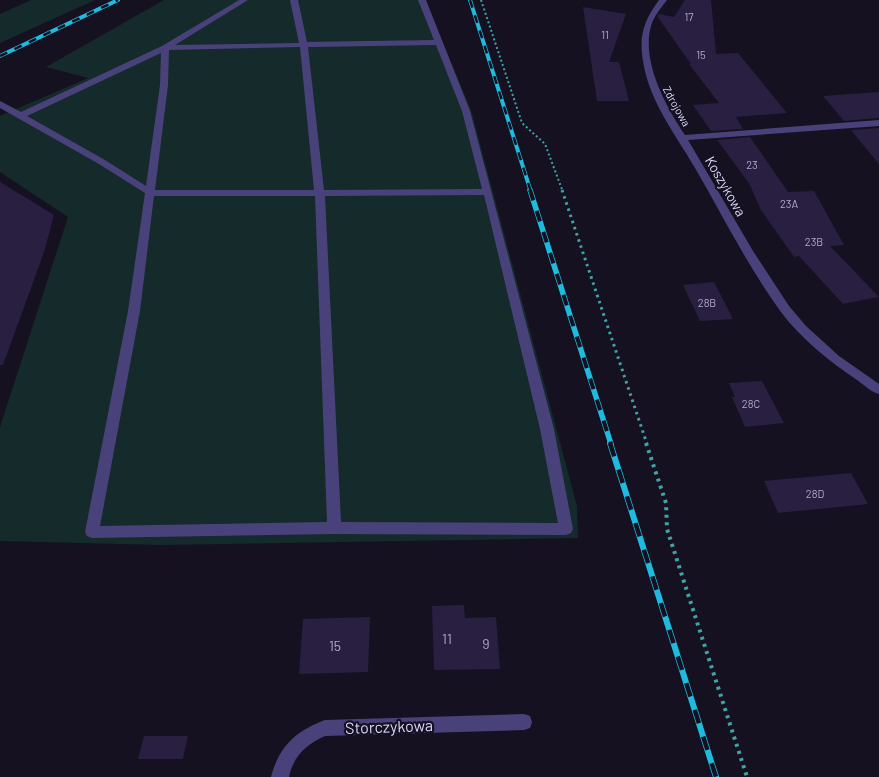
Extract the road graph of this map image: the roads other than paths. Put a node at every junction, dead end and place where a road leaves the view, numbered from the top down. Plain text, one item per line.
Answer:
1 (244, 0) edge
2 (294, 0) edge
3 (422, 0) edge
4 (663, 0) edge
5 (439, 42) junction
6 (304, 45) junction
7 (165, 48) junction
8 (0, 104) edge
9 (22, 115) junction
10 (879, 123) edge
11 (682, 138) junction
12 (151, 192) junction
13 (488, 192) junction
14 (320, 195) junction
15 (879, 390) edge
16 (334, 528) junction
17 (524, 722) dead end
18 (280, 777) edge

1 - 7 street
2 - 6 street
3 - 5 street
4 - 11 street, Zdrojowa
5 - 6 street
5 - 13 street
6 - 7 street
6 - 14 street
7 - 9 street
7 - 12 street
8 - 9 street
9 - 12 street
10 - 11 street, Koszykowa
11 - 15 street, Koszykowa
12 - 14 street
12 - 16 street
13 - 14 street
13 - 16 street
14 - 16 street
17 - 18 street, Storczykowa

